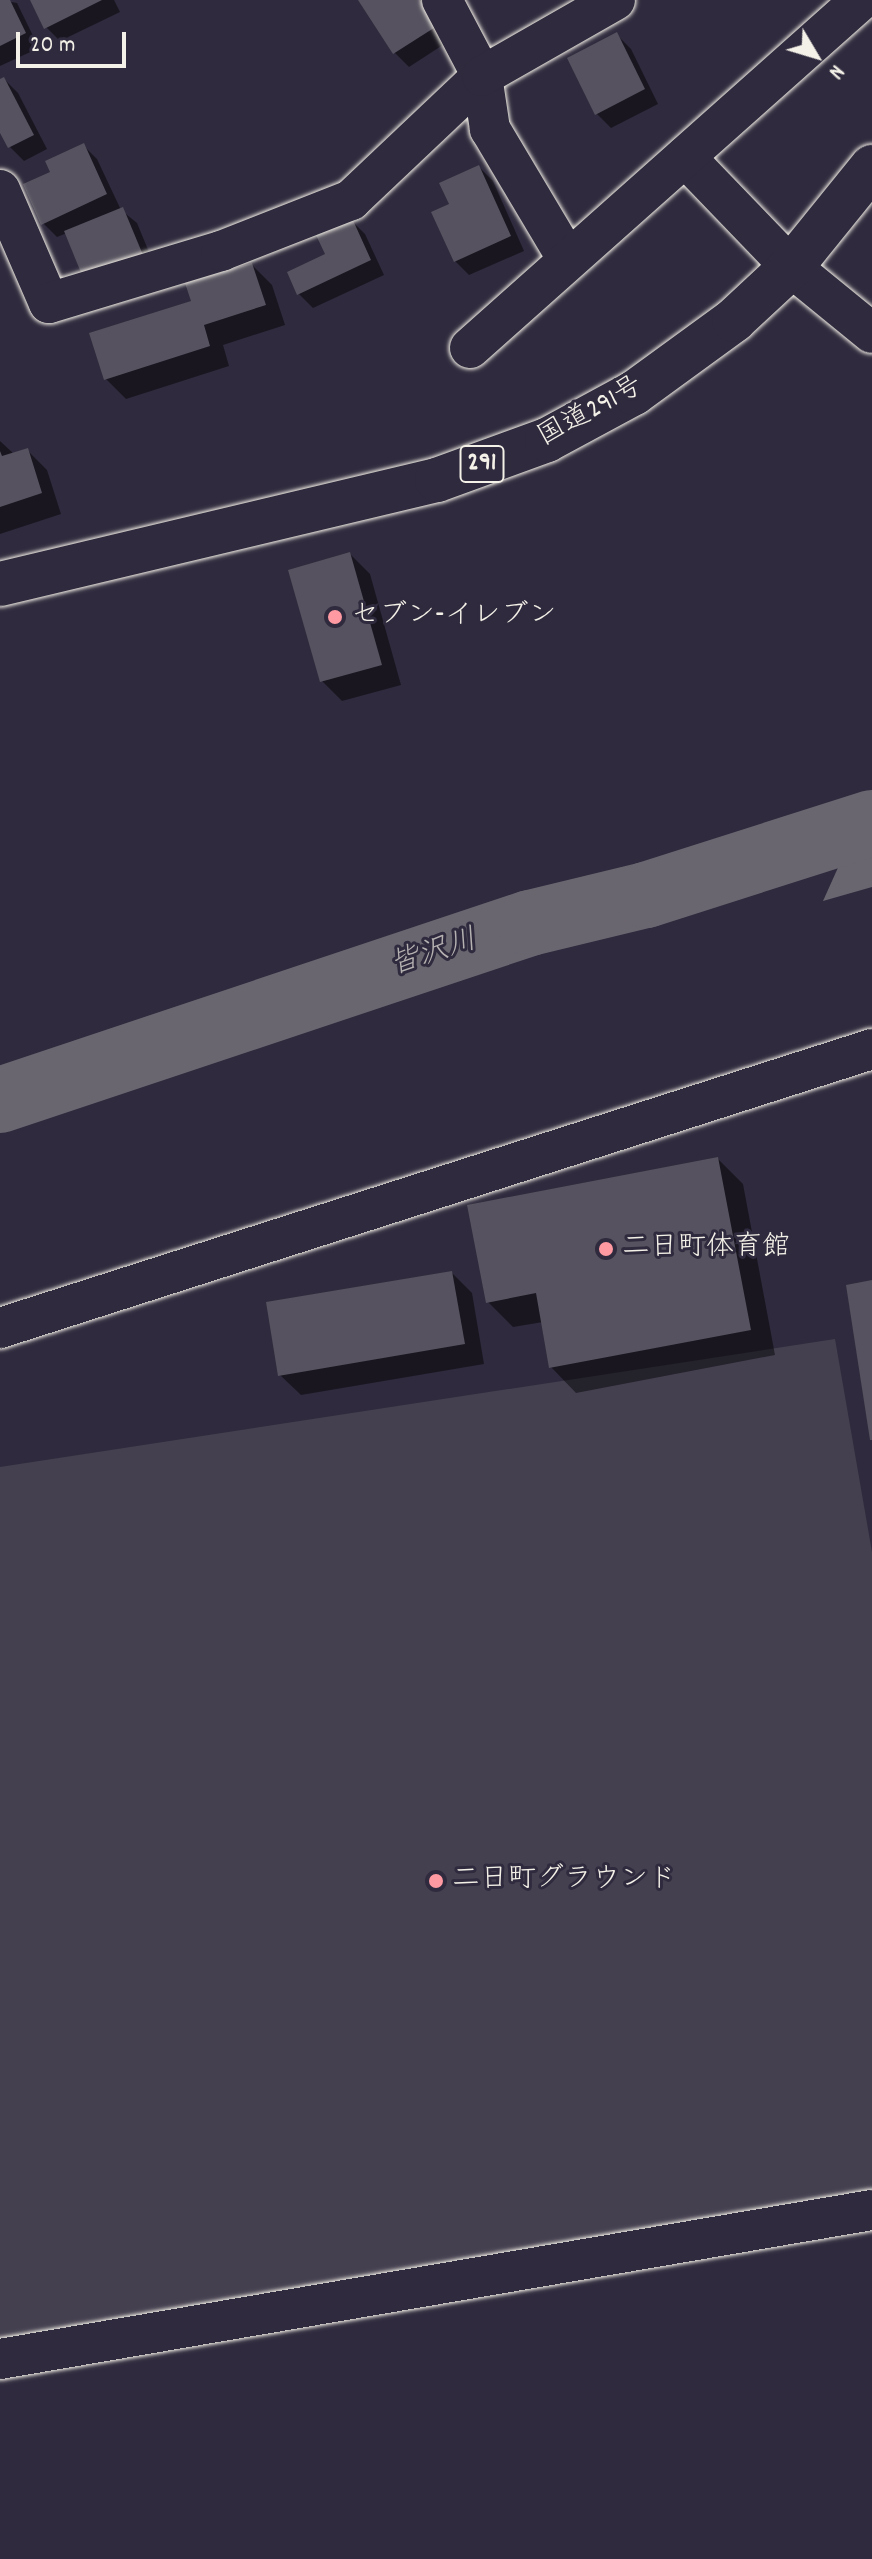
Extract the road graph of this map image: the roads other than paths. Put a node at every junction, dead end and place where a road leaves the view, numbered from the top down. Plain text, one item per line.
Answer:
1 (442, 0) edge
2 (615, 0) edge
3 (861, 0) edge
4 (482, 76) junction
5 (685, 157) junction
6 (872, 167) edge
7 (0, 190) edge
8 (568, 260) junction
9 (791, 267) junction
10 (872, 333) edge
11 (470, 348) dead end
12 (0, 584) edge
13 (872, 1049) edge
14 (0, 1328) edge
15 (872, 2210) edge
16 (0, 2359) edge

1 - 4 street
2 - 4 street
3 - 5 street
4 - 7 street
4 - 8 street
5 - 8 street
5 - 9 street
6 - 9 highway, 国道291号 / 291
8 - 11 street
9 - 10 street
9 - 12 highway, 国道291号 / 291
13 - 14 street
15 - 16 street

